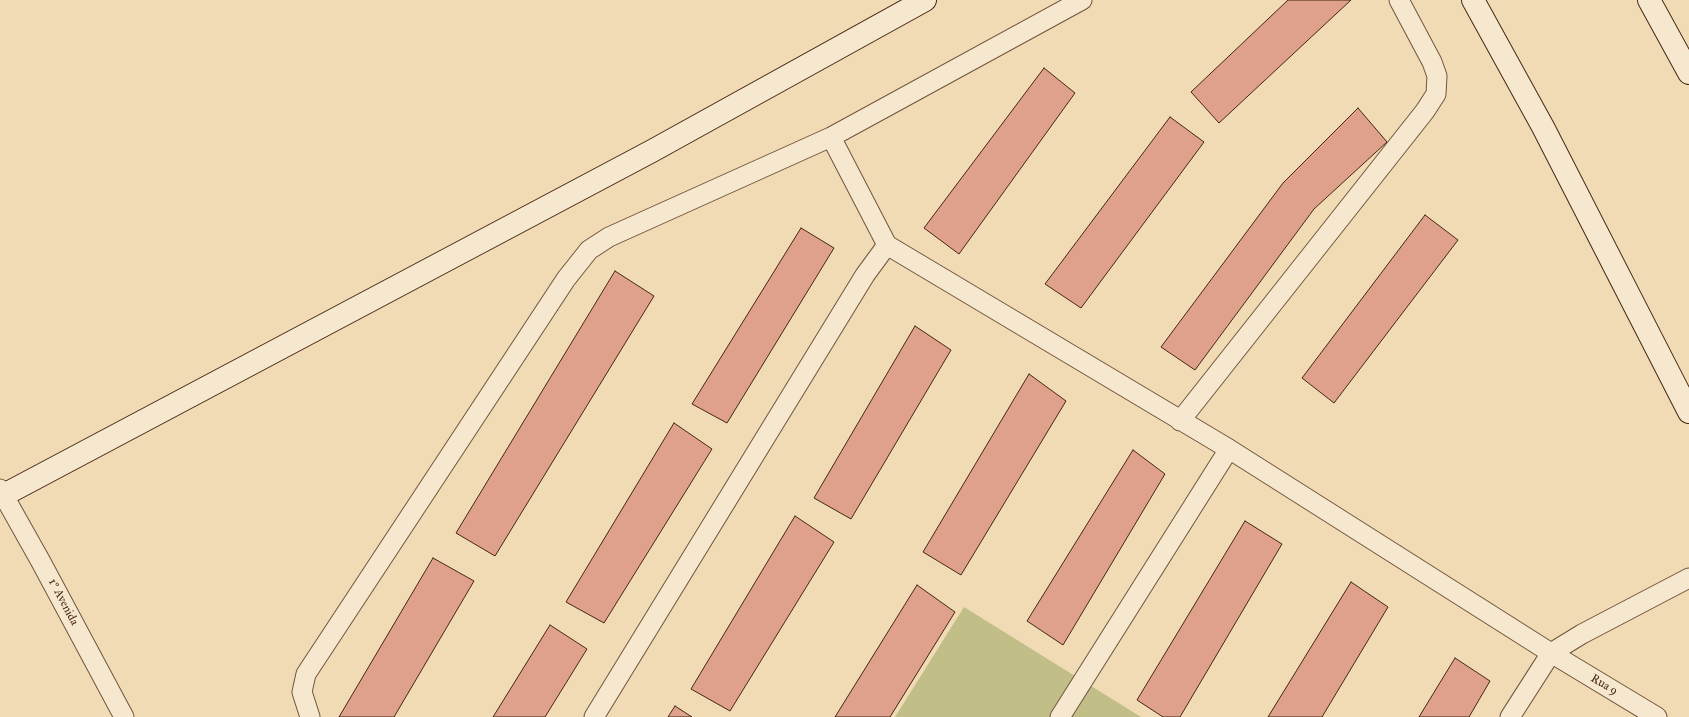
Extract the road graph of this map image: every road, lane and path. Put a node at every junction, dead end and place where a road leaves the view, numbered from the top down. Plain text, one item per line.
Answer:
1 (925, 0) edge
2 (1082, 0) edge
3 (1399, 0) edge
4 (1473, 0) edge
5 (1479, 0) edge
6 (1649, 0) edge
7 (1485, 22) junction
8 (1689, 73) edge
9 (831, 137) junction
10 (887, 245) junction
11 (1689, 412) edge
12 (1180, 421) junction
13 (1229, 449) junction
14 (1, 494) edge
15 (1689, 578) edge
16 (1551, 653) junction
17 (124, 717) edge
18 (310, 717) edge
19 (594, 717) edge
20 (1060, 717) edge
21 (1510, 717) edge
22 (1658, 717) edge

1 - 14 street
2 - 9 street
3 - 12 street
4 - 7 street
5 - 7 street
6 - 8 street
7 - 11 street
9 - 10 street
9 - 18 street
10 - 12 street, Rua 9
10 - 19 street
12 - 13 street, Rua 9
13 - 16 street, Rua 9
13 - 20 street
14 - 17 street, 1º Avenida
15 - 16 street
16 - 21 street
16 - 22 street, Rua 9

